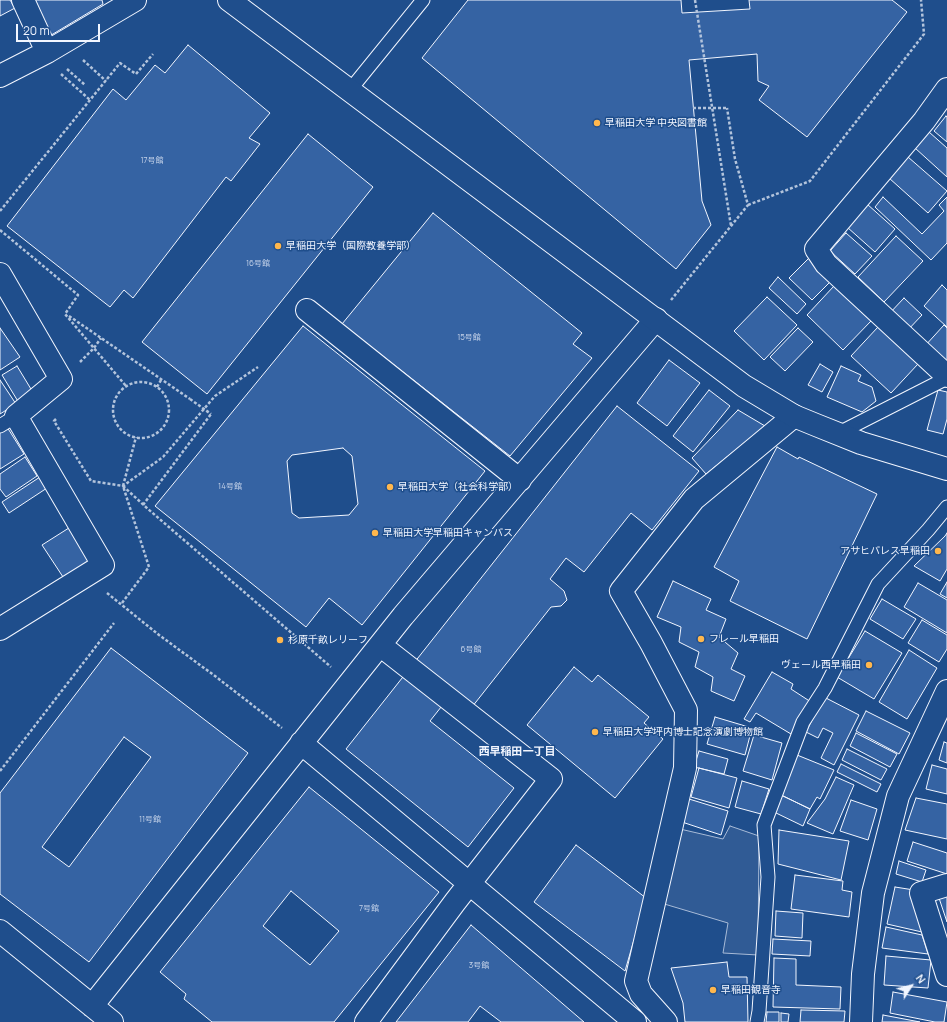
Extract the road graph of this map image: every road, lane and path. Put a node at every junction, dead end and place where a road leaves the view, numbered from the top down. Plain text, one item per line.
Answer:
1 (22, 0) edge
2 (135, 0) edge
3 (229, 0) edge
4 (423, 0) edge
5 (695, 0) edge
6 (921, 0) edge
7 (43, 54) junction
8 (153, 54) dead end
9 (0, 76) edge
10 (350, 90) junction
11 (947, 90) edge
12 (90, 100) junction
13 (693, 108) dead end
14 (748, 205) junction
15 (0, 212) edge
16 (731, 226) junction
17 (0, 230) edge
18 (0, 274) edge
19 (307, 310) dead end
20 (65, 314) junction
21 (656, 319) junction
22 (101, 338) junction
23 (94, 348) junction
24 (258, 367) dead end
25 (947, 377) edge
26 (61, 380) junction
27 (161, 380) junction
28 (126, 386) junction
29 (157, 387) junction
30 (58, 415) dead end
31 (794, 416) junction
32 (8, 421) edge
33 (837, 434) junction
34 (136, 437) junction
35 (947, 469) edge
36 (520, 480) junction
37 (123, 486) junction
38 (143, 504) junction
39 (947, 507) edge
40 (84, 576) junction
41 (122, 604) junction
42 (114, 623) dead end
43 (0, 629) edge
44 (380, 645) junction
45 (350, 683) junction
46 (947, 691) edge
47 (301, 743) junction
48 (0, 771) edge
49 (469, 884) junction
50 (947, 885) edge
51 (0, 931) edge
52 (947, 975) edge
53 (92, 1006) junction
54 (112, 1022) edge
55 (366, 1022) edge
56 (634, 1022) edge
57 (666, 1022) edge
58 (757, 1022) edge
59 (861, 1022) edge

1 - 7 street
2 - 7 street
3 - 10 street
4 - 10 lane
5 - 16 path
6 - 14 path
7 - 9 street
7 - 12 path
8 - 12 path
10 - 21 street
11 - 25 street
12 - 15 path
13 - 14 path, bridge
14 - 16 path
16 - 21 path
17 - 20 path
18 - 26 street
19 - 36 street
20 - 22 path
20 - 23 path
21 - 31 street
21 - 36 street
22 - 23 path
22 - 27 path
23 - 26 path
23 - 28 path
24 - 37 path
25 - 33 lane
26 - 32 street
27 - 29 path
27 - 38 path, bridge
28 - 29 path
28 - 34 path
29 - 34 path
30 - 37 path
31 - 33 street
31 - 57 street
32 - 40 street
33 - 35 street
34 - 37 path
36 - 44 street
37 - 38 path
37 - 41 path
38 - 45 path
39 - 58 lane
40 - 41 path
40 - 43 street
41 - 47 path
42 - 48 path
44 - 45 street
44 - 49 street
45 - 47 street
46 - 59 street
47 - 49 street
47 - 53 street
49 - 55 street
49 - 56 street
50 - 52 street
51 - 53 street
53 - 54 street

